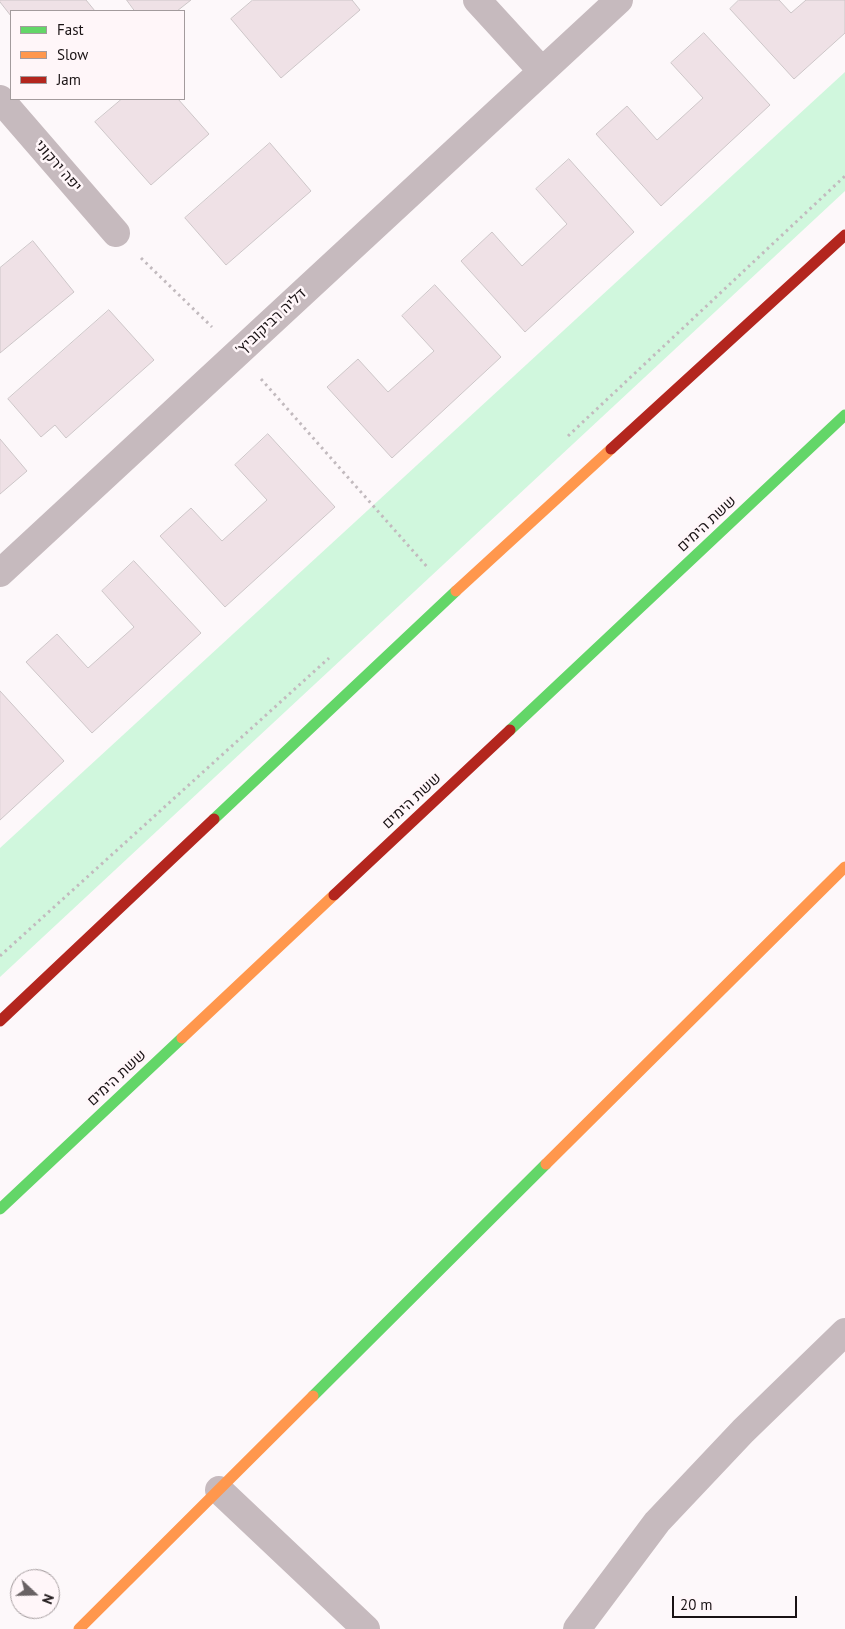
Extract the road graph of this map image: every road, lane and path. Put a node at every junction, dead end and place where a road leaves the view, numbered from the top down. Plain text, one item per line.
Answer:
1 (477, 0) edge
2 (619, 0) edge
3 (542, 71) junction
4 (0, 99) edge
5 (116, 233) joint
6 (845, 235) edge
7 (238, 353) junction
8 (845, 415) edge
9 (0, 573) edge
10 (452, 596) junction
11 (845, 867) edge
12 (0, 1022) edge
13 (0, 1209) edge
14 (845, 1332) edge
15 (219, 1490) junction
16 (79, 1629) edge
17 (366, 1629) edge
18 (576, 1629) edge

1 - 3 street
2 - 3 street, 'דליה רביקוביץ
3 - 7 street, 'דליה רביקוביץ
4 - 5 street, יפה ירקוני
5 - 7 path
6 - 10 main road
7 - 9 street, 'דליה רביקוביץ
7 - 10 path
8 - 13 main road, ששת הימים
10 - 12 main road
11 - 15 main road
14 - 18 street
15 - 16 main road
15 - 17 street

